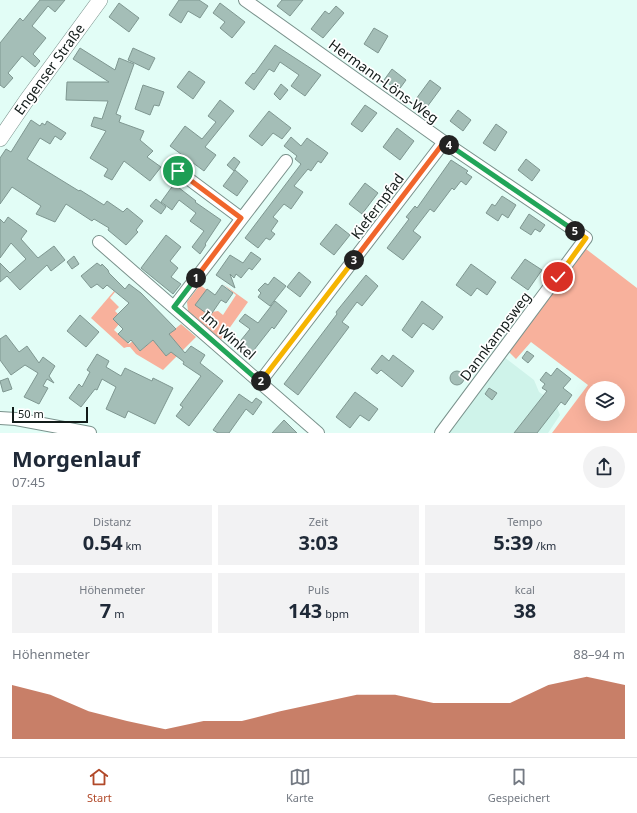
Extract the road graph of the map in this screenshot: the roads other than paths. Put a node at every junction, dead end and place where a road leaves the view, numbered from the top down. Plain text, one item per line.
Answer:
1 (100, 0) edge
2 (245, 0) edge
3 (0, 139) edge
4 (444, 142) junction
5 (286, 160) dead end
6 (178, 171) dead end
7 (241, 218) junction
8 (586, 238) joint
9 (99, 242) dead end
10 (174, 307) junction
11 (260, 382) junction
12 (0, 418) edge
13 (90, 433) edge
14 (318, 433) edge
15 (441, 433) edge

1 - 3 street, Engenser Straße
2 - 4 street, Hermann-Löns-Weg
4 - 8 street, Hermann-Löns-Weg
4 - 11 street, Kiefernpfad
5 - 7 street
6 - 7 street
7 - 10 street
8 - 15 street, Dannkampsweg
9 - 10 street, Im Winkel
10 - 11 street, Im Winkel
11 - 14 street, Im Winkel
12 - 13 street

